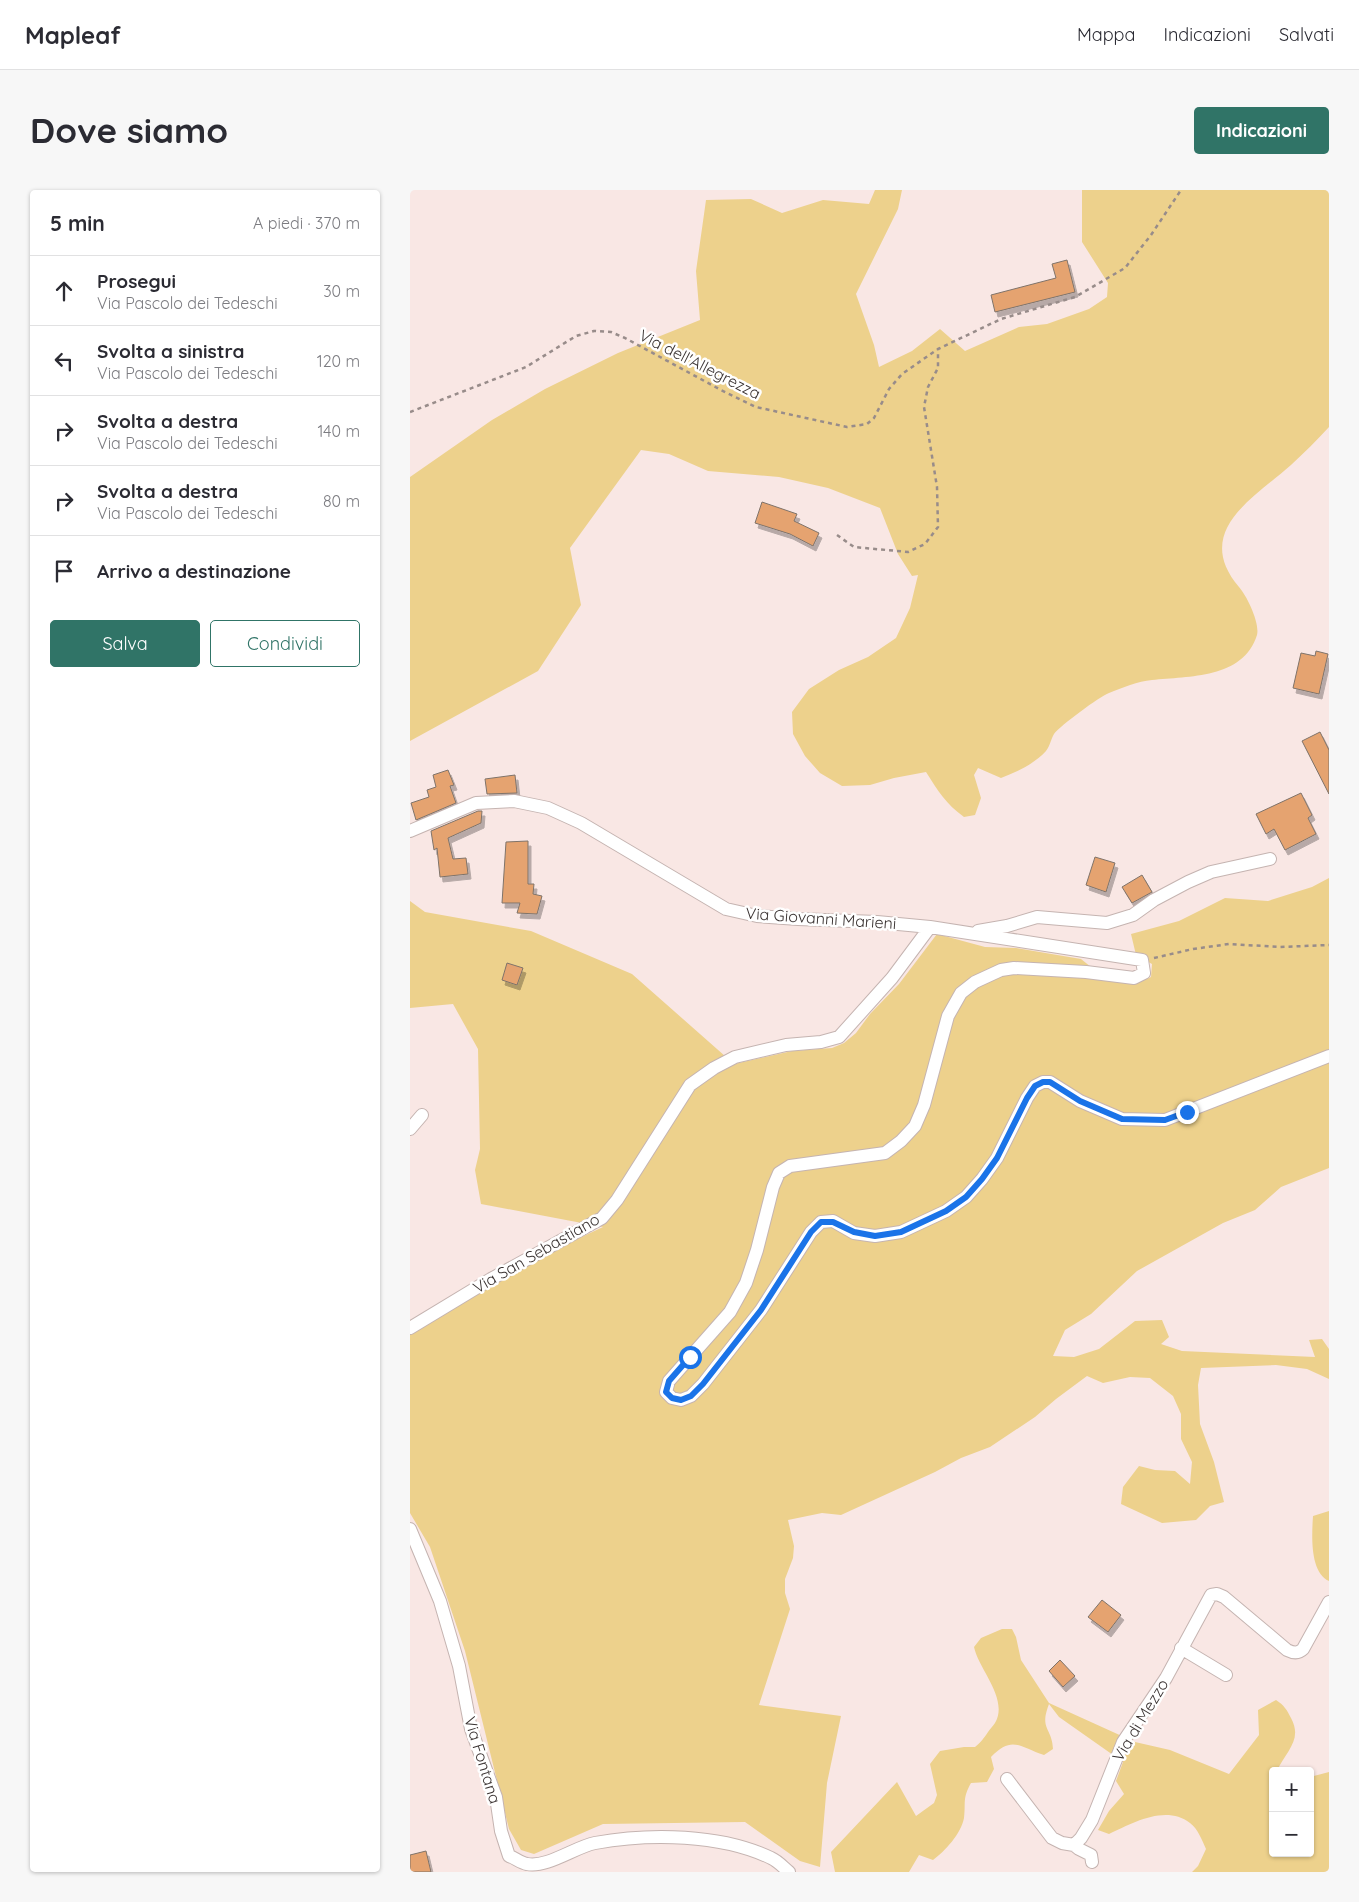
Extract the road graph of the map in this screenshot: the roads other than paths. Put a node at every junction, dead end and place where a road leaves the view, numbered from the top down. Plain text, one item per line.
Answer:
1 (410, 831) edge
2 (1270, 859) dead end
3 (930, 927) junction
4 (966, 933) junction
5 (1329, 1056) edge
6 (422, 1115) dead end
7 (410, 1129) edge
8 (410, 1328) edge
9 (410, 1529) edge
10 (1329, 1602) edge
11 (1181, 1648) junction
12 (1226, 1675) dead end
13 (1007, 1779) dead end
14 (1074, 1845) junction
15 (1092, 1862) dead end
16 (789, 1872) edge

1 - 3 street, Via Giovanni Marieni
2 - 4 street
3 - 4 street, Via Giovanni Marieni
3 - 8 street, Via San Sebastiano
4 - 5 street, Via Giovanni Marieni
6 - 7 street
9 - 16 street, Via Fontana
10 - 11 street, Via di Mezzo
11 - 12 street
11 - 14 street, Via di Mezzo
13 - 14 street
14 - 15 street

